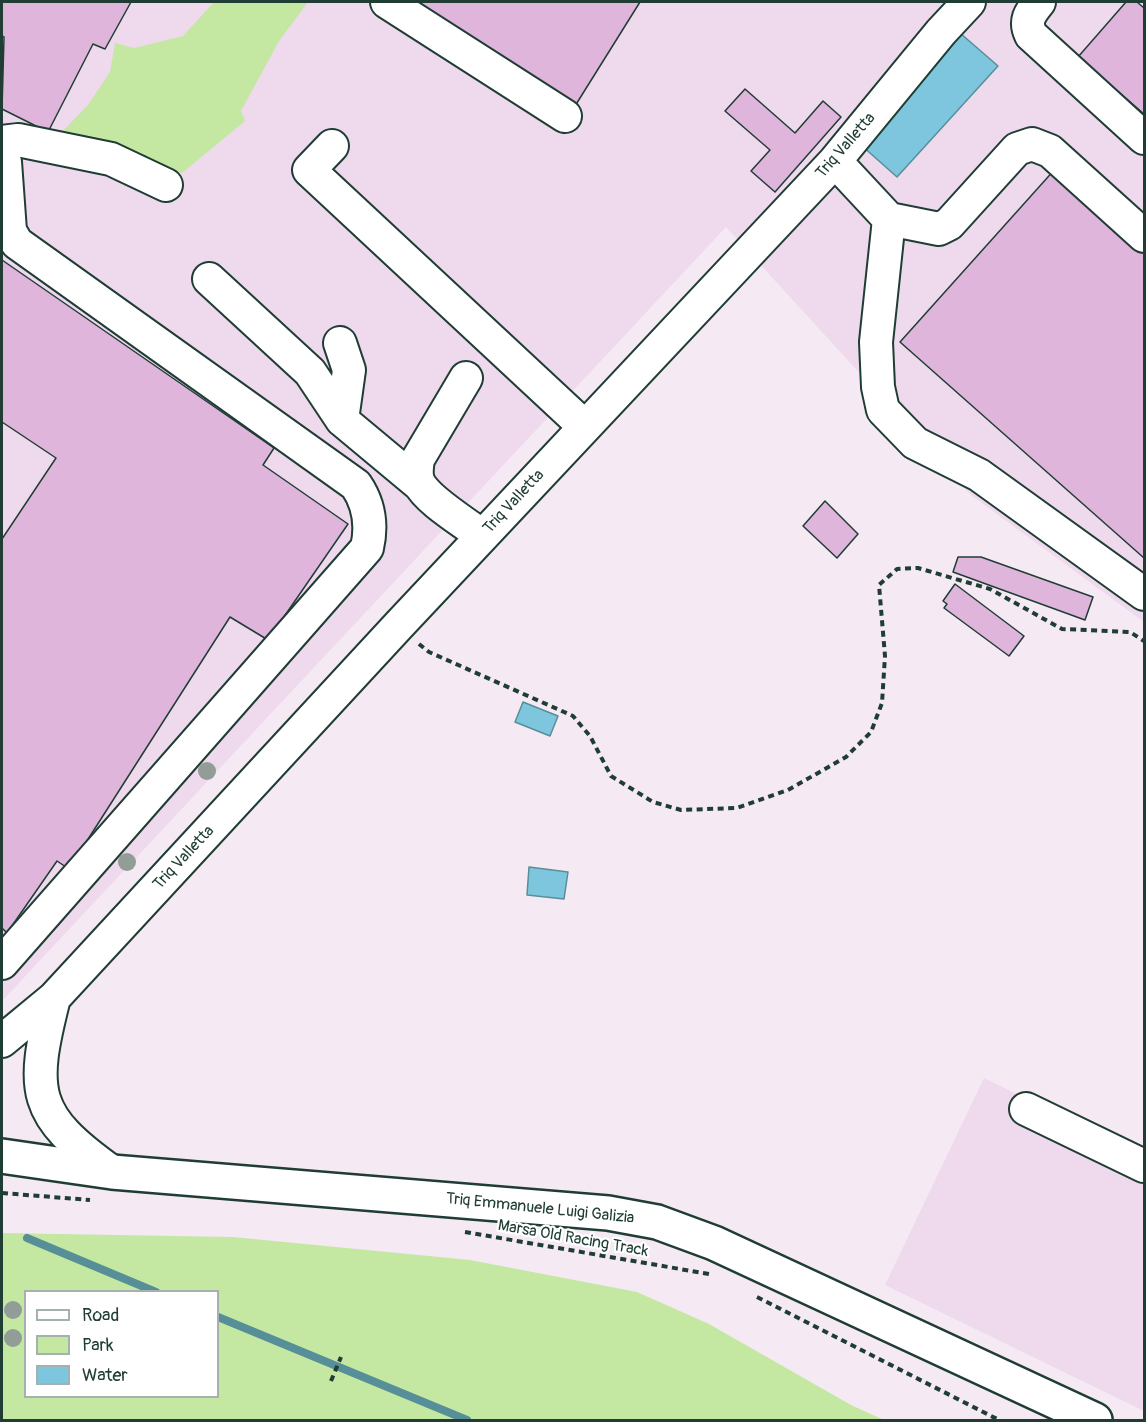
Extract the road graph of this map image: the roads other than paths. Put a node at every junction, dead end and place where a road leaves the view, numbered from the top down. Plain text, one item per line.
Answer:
1 (387, 2) edge
2 (969, 2) edge
3 (1039, 2) edge
4 (565, 116) dead end
5 (1144, 138) edge
6 (2, 142) edge
7 (332, 146) dead end
8 (2, 152) edge
9 (835, 161) junction
10 (166, 185) dead end
11 (889, 219) junction
12 (1144, 236) edge
13 (209, 279) dead end
14 (340, 343) dead end
15 (466, 378) dead end
16 (342, 420) junction
17 (585, 427) junction
18 (420, 485) junction
19 (482, 536) junction
20 (1144, 594) edge
21 (2, 963) edge
22 (54, 998) junction
23 (2, 1025) edge
24 (2, 1041) edge
25 (1026, 1109) dead end
26 (6, 1156) edge
27 (1144, 1166) edge
28 (112, 1172) junction
29 (1095, 1420) edge

1 - 4 street
2 - 9 street, Triq Valletta
3 - 5 street
6 - 10 street
7 - 17 street
8 - 21 street
9 - 11 street
9 - 17 street, Triq Valletta
11 - 12 street
11 - 20 street
13 - 16 street
14 - 16 street
15 - 18 street
16 - 18 street
17 - 19 street, Triq Valletta
18 - 19 street
19 - 22 street, Triq Valletta
22 - 23 street, Triq Valletta
22 - 24 street, Triq Valletta
22 - 28 street
25 - 27 street
26 - 28 main road, Triq Emmanuele Luigi Galizia
28 - 29 main road, Triq Emmanuele Luigi Galizia

